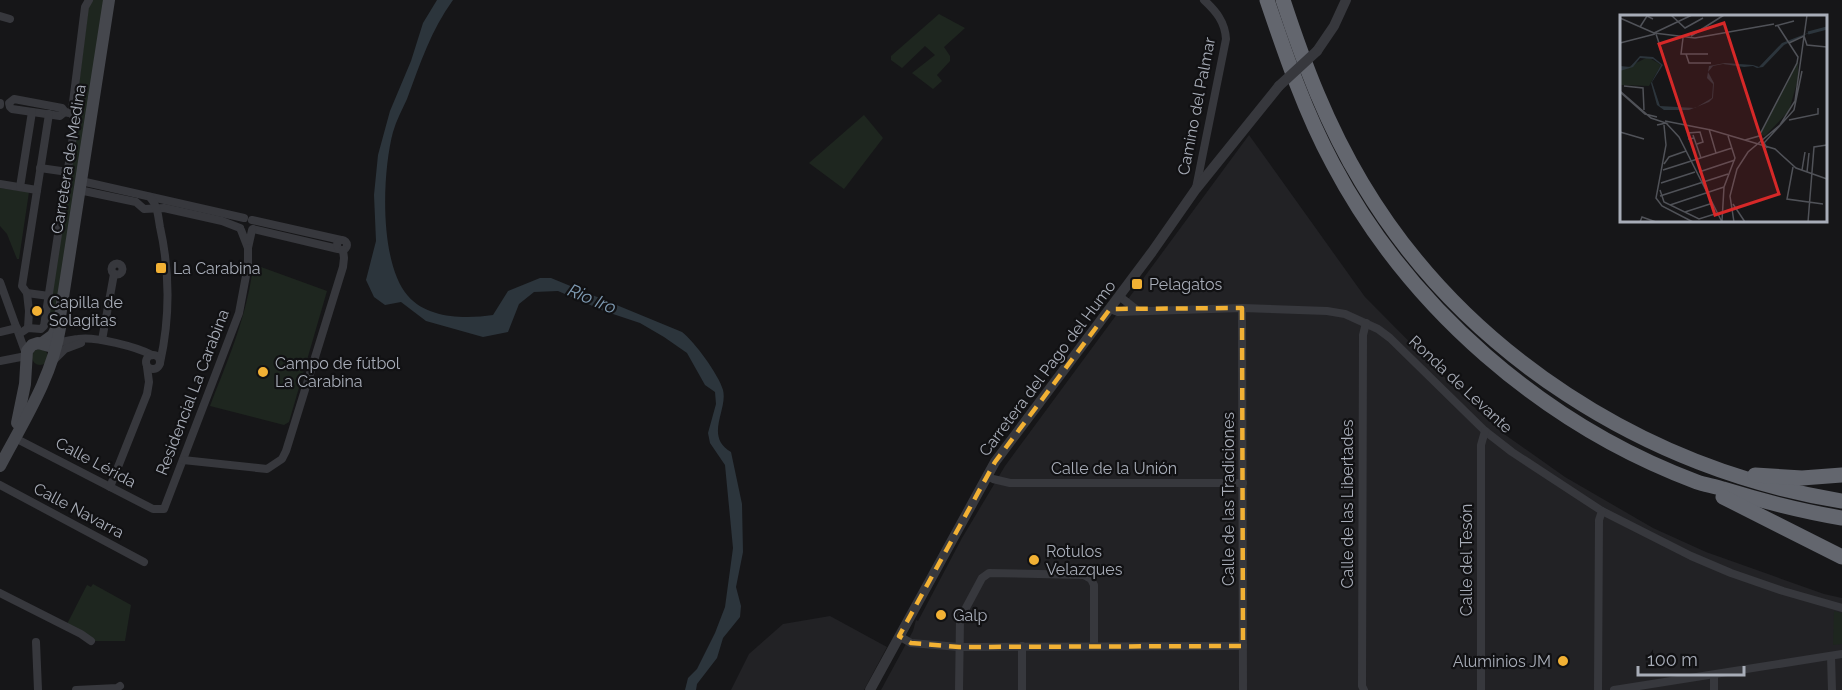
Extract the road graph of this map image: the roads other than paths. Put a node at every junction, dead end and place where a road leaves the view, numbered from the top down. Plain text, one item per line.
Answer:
1 (88, 0) edge
2 (109, 0) edge
3 (1204, 0) edge
4 (1267, 0) edge
5 (1283, 0) edge
6 (1346, 0) edge
7 (0, 16) edge
8 (10, 20) dead end
9 (2, 104) edge
10 (32, 112) junction
11 (68, 112) junction
12 (49, 114) junction
13 (40, 168) junction
14 (68, 172) junction
15 (0, 184) edge
16 (80, 186) junction
17 (20, 187) junction
18 (1196, 189) junction
19 (37, 190) junction
20 (149, 204) junction
21 (174, 210) junction
22 (159, 222) junction
23 (250, 224) junction
24 (241, 229) junction
25 (248, 248) junction
26 (114, 274) dead end
27 (0, 282) edge
28 (27, 293) junction
29 (49, 296) junction
30 (1122, 299) junction
31 (4, 303) edge
32 (1242, 308) junction
33 (1114, 310) junction
34 (1137, 310) junction
35 (1366, 323) junction
36 (59, 325) junction
37 (22, 329) junction
38 (165, 331) junction
39 (0, 332) edge
40 (77, 339) junction
41 (89, 340) junction
42 (102, 340) junction
43 (46, 343) junction
44 (134, 349) junction
45 (148, 353) junction
46 (27, 358) junction
47 (0, 361) edge
48 (53, 361) junction
49 (160, 364) junction
50 (146, 366) junction
51 (147, 394) junction
52 (1485, 431) junction
53 (15, 438) junction
54 (183, 460) junction
55 (0, 466) edge
56 (1720, 470) junction
57 (987, 475) junction
58 (1842, 475) edge
59 (1243, 483) junction
60 (1700, 483) junction
61 (0, 485) edge
62 (110, 488) junction
63 (1842, 501) edge
64 (164, 509) joint
65 (1602, 511) junction
66 (1842, 518) edge
67 (1842, 557) edge
68 (144, 562) dead end
69 (0, 593) edge
70 (1842, 608) edge
71 (899, 636) junction
72 (91, 641) dead end
73 (36, 642) dead end
74 (1022, 646) junction
75 (1094, 646) junction
76 (1243, 646) junction
77 (959, 647) junction
78 (1842, 654) edge
79 (1831, 656) junction
80 (1714, 675) junction
81 (120, 686) dead end
82 (1362, 689) edge
83 (38, 690) edge
84 (76, 690) edge
85 (870, 690) edge
86 (959, 690) edge
87 (1022, 690) edge
88 (1243, 690) edge
89 (1481, 690) edge
90 (1598, 690) edge
91 (1614, 690) edge
92 (1714, 690) edge
93 (1832, 690) edge

1 - 11 street
2 - 16 main road, Carretera de Medina
3 - 18 street, Camino del Palmar
4 - 60 highway
5 - 56 highway
6 - 18 street, Carretera del Pago del Humo, bridge
7 - 8 street
9 - 10 street
9 - 11 street
10 - 12 street
10 - 17 street
11 - 12 street
11 - 14 street
12 - 13 street
13 - 14 street
13 - 19 street
14 - 29 street
15 - 17 street
16 - 20 street
16 - 36 main road, Carretera de Medina
17 - 19 street
18 - 30 street, Carretera del Pago del Humo
19 - 28 street
20 - 21 street
20 - 22 street
20 - 23 street
21 - 22 street
21 - 24 street
22 - 38 street
23 - 24 street
23 - 25 street, Residencial La Carabina
23 - 54 street
24 - 25 street, Residencial La Carabina
25 - 54 street, Residencial La Carabina
26 - 42 street
27 - 31 street
28 - 29 street
28 - 37 street
29 - 37 street
30 - 33 street, Carretera del Pago del Humo
30 - 34 street
31 - 37 street
32 - 34 street, Ronda de Levante
32 - 35 street, Ronda de Levante
32 - 59 street, Calle de las Tradiciones
33 - 34 street, Ronda de Levante
33 - 57 street, Carretera del Pago del Humo
35 - 52 street, Ronda de Levante
35 - 82 street, Calle de las Libertades
36 - 40 street
36 - 43 main road, Carretera de Medina
37 - 39 street
37 - 43 street
37 - 46 street
38 - 45 street
38 - 49 street
40 - 41 street
40 - 43 street
41 - 42 street
41 - 48 street
42 - 44 street
43 - 46 main road
43 - 48 main road
44 - 45 street
44 - 50 street
45 - 49 street
45 - 50 street
46 - 47 street
46 - 48 main road
46 - 53 main road
48 - 53 main road
49 - 50 street
49 - 51 street
50 - 51 street
51 - 62 street
52 - 65 street, Ronda de Levante
52 - 89 street, Calle del Tesón
53 - 55 main road
53 - 62 street, Calle Lérida
54 - 64 street, Residencial La Carabina
56 - 58 highway
56 - 63 highway
57 - 59 street, Calle de la Unión
57 - 71 street, Carretera del Pago del Humo
59 - 76 street, Calle de las Tradiciones
60 - 66 highway
60 - 67 highway
61 - 68 street, Calle Navarra
62 - 64 street, Calle Lérida
65 - 70 street, Ronda de Levante
65 - 90 street
69 - 72 street
71 - 77 street
71 - 85 street, Carretera del Pago del Humo
73 - 83 street
74 - 75 street
74 - 77 street
74 - 87 street
75 - 76 street
75 - 77 street
76 - 88 street, Calle de las Tradiciones
77 - 86 street
78 - 79 street
79 - 80 street
79 - 93 street
80 - 91 street
80 - 92 street
81 - 84 street

